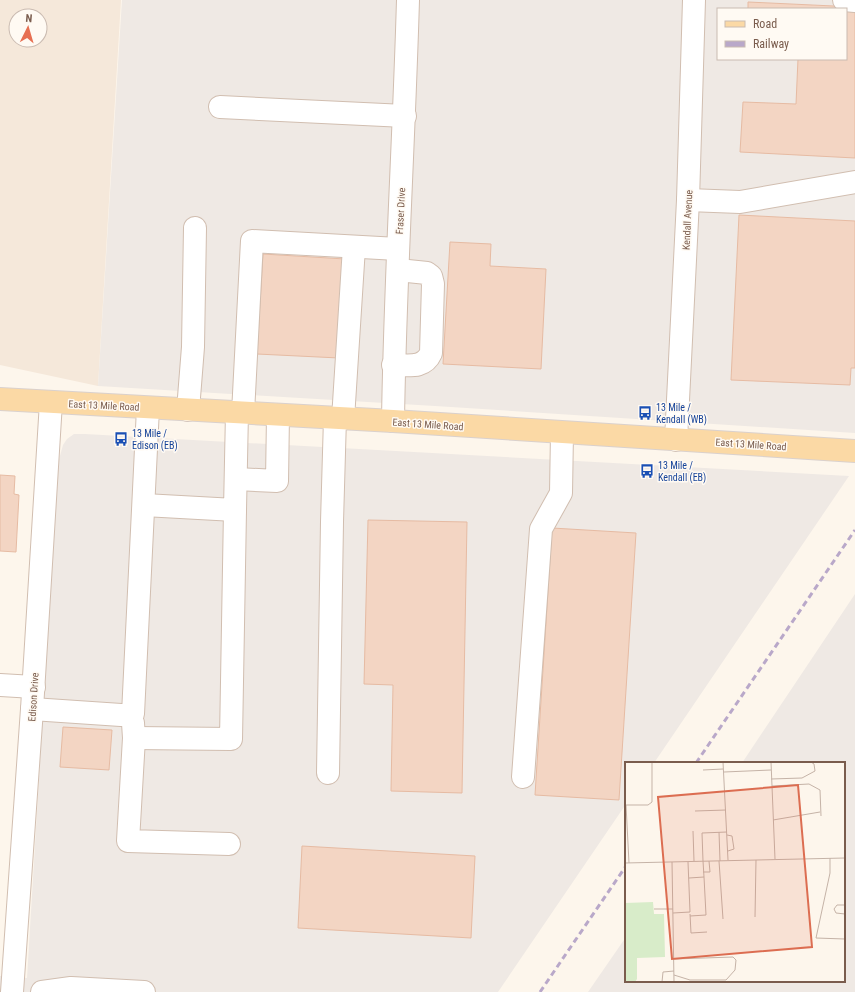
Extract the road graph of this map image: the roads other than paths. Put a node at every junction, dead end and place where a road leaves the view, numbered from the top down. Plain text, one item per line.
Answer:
1 (408, 0) edge
2 (694, 0) edge
3 (844, 0) edge
4 (855, 1) edge
5 (220, 107) dead end
6 (405, 116) junction
7 (855, 182) edge
8 (688, 200) junction
9 (195, 228) dead end
10 (354, 247) junction
11 (398, 260) junction
12 (393, 365) junction
13 (0, 399) edge
14 (51, 402) junction
15 (148, 408) junction
16 (188, 410) junction
17 (240, 413) junction
18 (278, 415) junction
19 (339, 418) junction
20 (392, 421) junction
21 (562, 433) junction
22 (676, 440) junction
23 (855, 451) edge
24 (236, 479) junction
25 (144, 505) junction
26 (235, 510) junction
27 (0, 685) edge
28 (34, 687) junction
29 (32, 709) junction
30 (133, 714) junction
31 (134, 738) junction
32 (328, 774) dead end
33 (524, 777) dead end
34 (229, 844) dead end
35 (12, 992) edge
36 (42, 992) edge
37 (144, 992) edge

1 - 6 street, Fraser Drive
2 - 8 street, Kendall Avenue
3 - 4 street
5 - 6 street
6 - 11 street, Fraser Drive
7 - 8 street
8 - 22 street, Kendall Avenue
9 - 16 street
10 - 11 street
10 - 17 street
10 - 19 street
11 - 12 street, Fraser Drive
11 - 12 street
12 - 20 street, Fraser Drive
13 - 14 main road, East 13 Mile Road
14 - 15 main road, East 13 Mile Road
14 - 28 street, Edison Drive
15 - 16 main road, East 13 Mile Road
15 - 25 street
16 - 17 main road, East 13 Mile Road
17 - 18 main road, East 13 Mile Road
17 - 24 street
18 - 19 main road, East 13 Mile Road
18 - 24 street
19 - 20 main road, East 13 Mile Road
19 - 32 street
20 - 21 main road, East 13 Mile Road
21 - 22 main road, East 13 Mile Road
21 - 33 street
22 - 23 main road, East 13 Mile Road
24 - 26 street
25 - 26 street
25 - 30 street
26 - 31 street
27 - 28 street
28 - 29 street, Edison Drive
29 - 30 street
29 - 35 street, Edison Drive
30 - 31 street
31 - 34 street
36 - 37 street

